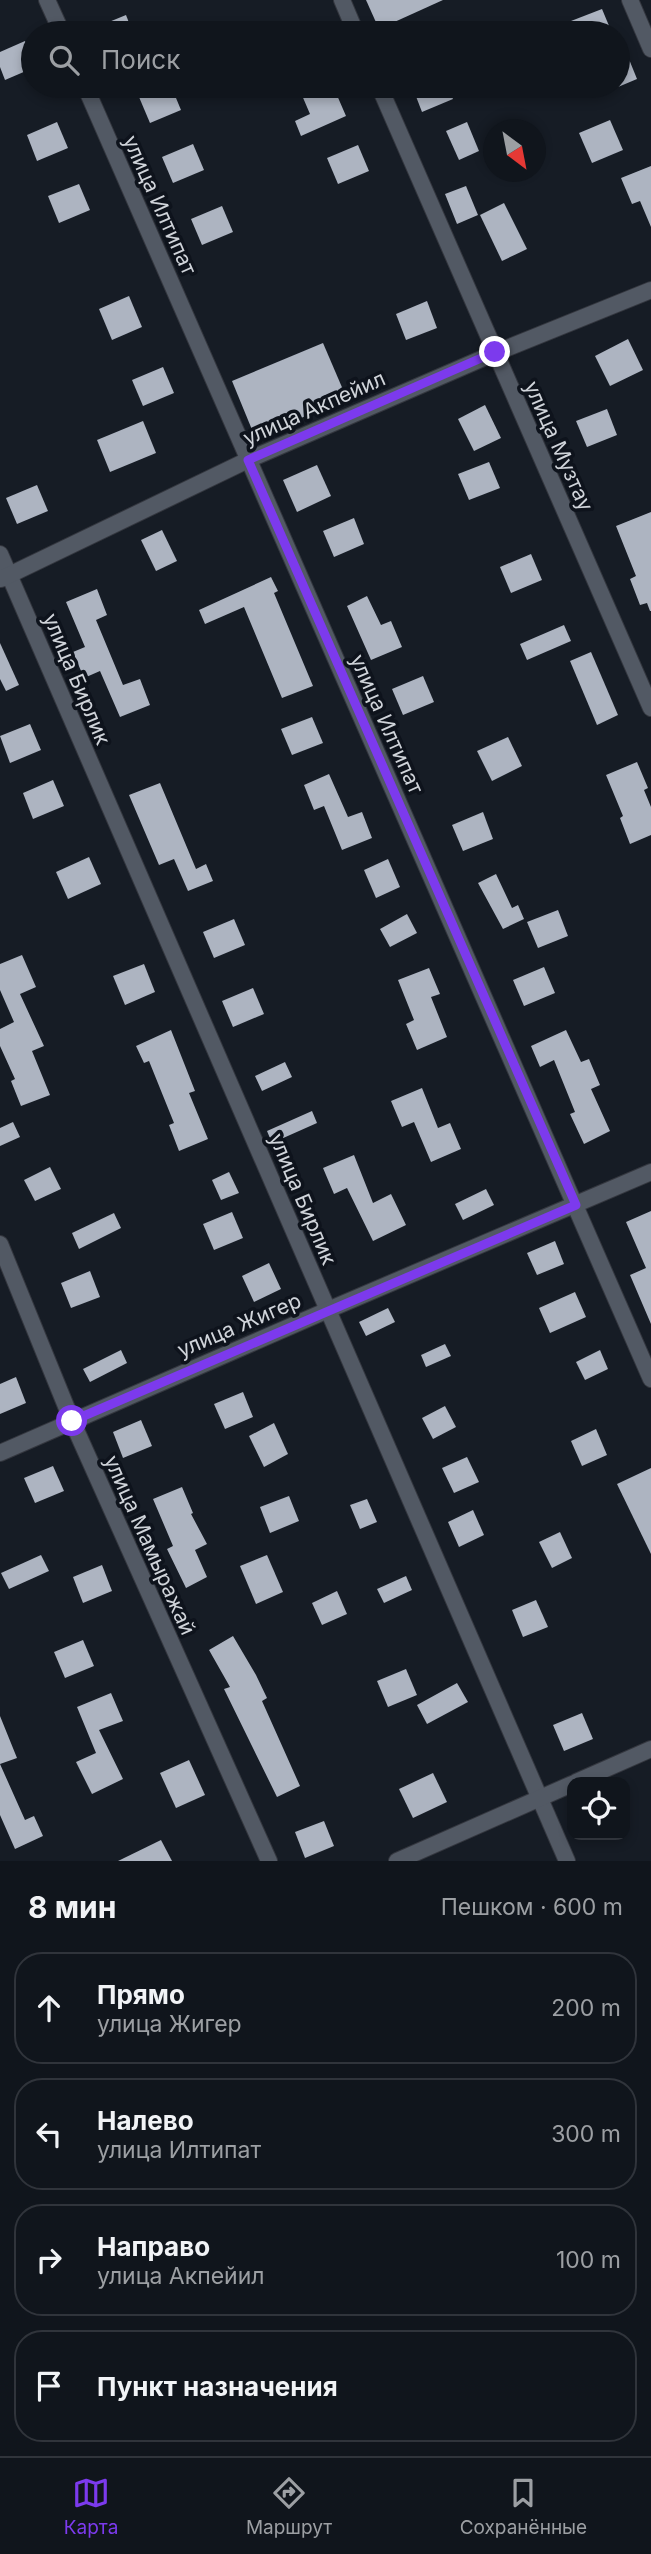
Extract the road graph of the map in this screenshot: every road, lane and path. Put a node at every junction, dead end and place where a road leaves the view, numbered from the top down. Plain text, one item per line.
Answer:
1 (47, 0) edge
2 (342, 0) edge
3 (630, 0) edge
4 (57, 21) edge
5 (351, 21) edge
6 (651, 49) edge
7 (90, 98) edge
8 (384, 98) edge
9 (651, 290) edge
10 (495, 352) junction
11 (248, 460) junction
12 (0, 554) edge
13 (5, 578) edge
14 (651, 708) edge
15 (651, 1172) edge
16 (576, 1205) junction
17 (0, 1244) edge
18 (328, 1310) junction
19 (651, 1379) edge
20 (72, 1421) junction
21 (0, 1453) edge
22 (651, 1749) edge
23 (588, 1777) edge
24 (567, 1786) edge
25 (540, 1798) junction
26 (269, 1861) edge
27 (397, 1861) edge
28 (567, 1861) edge

1 - 4 street
2 - 5 street
3 - 6 street
7 - 11 street, улица Илтипат
8 - 10 street, улица Музтау
9 - 10 street, улица Акпейил
10 - 11 street, улица Акпейил
10 - 14 street, улица Музтау
11 - 13 street, улица Акпейил
11 - 16 street, улица Илтипат
12 - 13 street, улица Бирлик
13 - 18 street, улица Бирлик
15 - 16 street, улица Жигер
16 - 18 street, улица Жигер
16 - 19 street, улица Илтипат
17 - 20 street, улица Мамыражай
18 - 20 street, улица Жигер
18 - 25 street, улица Бирлик
20 - 21 street, улица Жигер
20 - 26 street, улица Мамыражай
22 - 23 street
24 - 25 street
25 - 27 street
25 - 28 street, улица Бирлик

